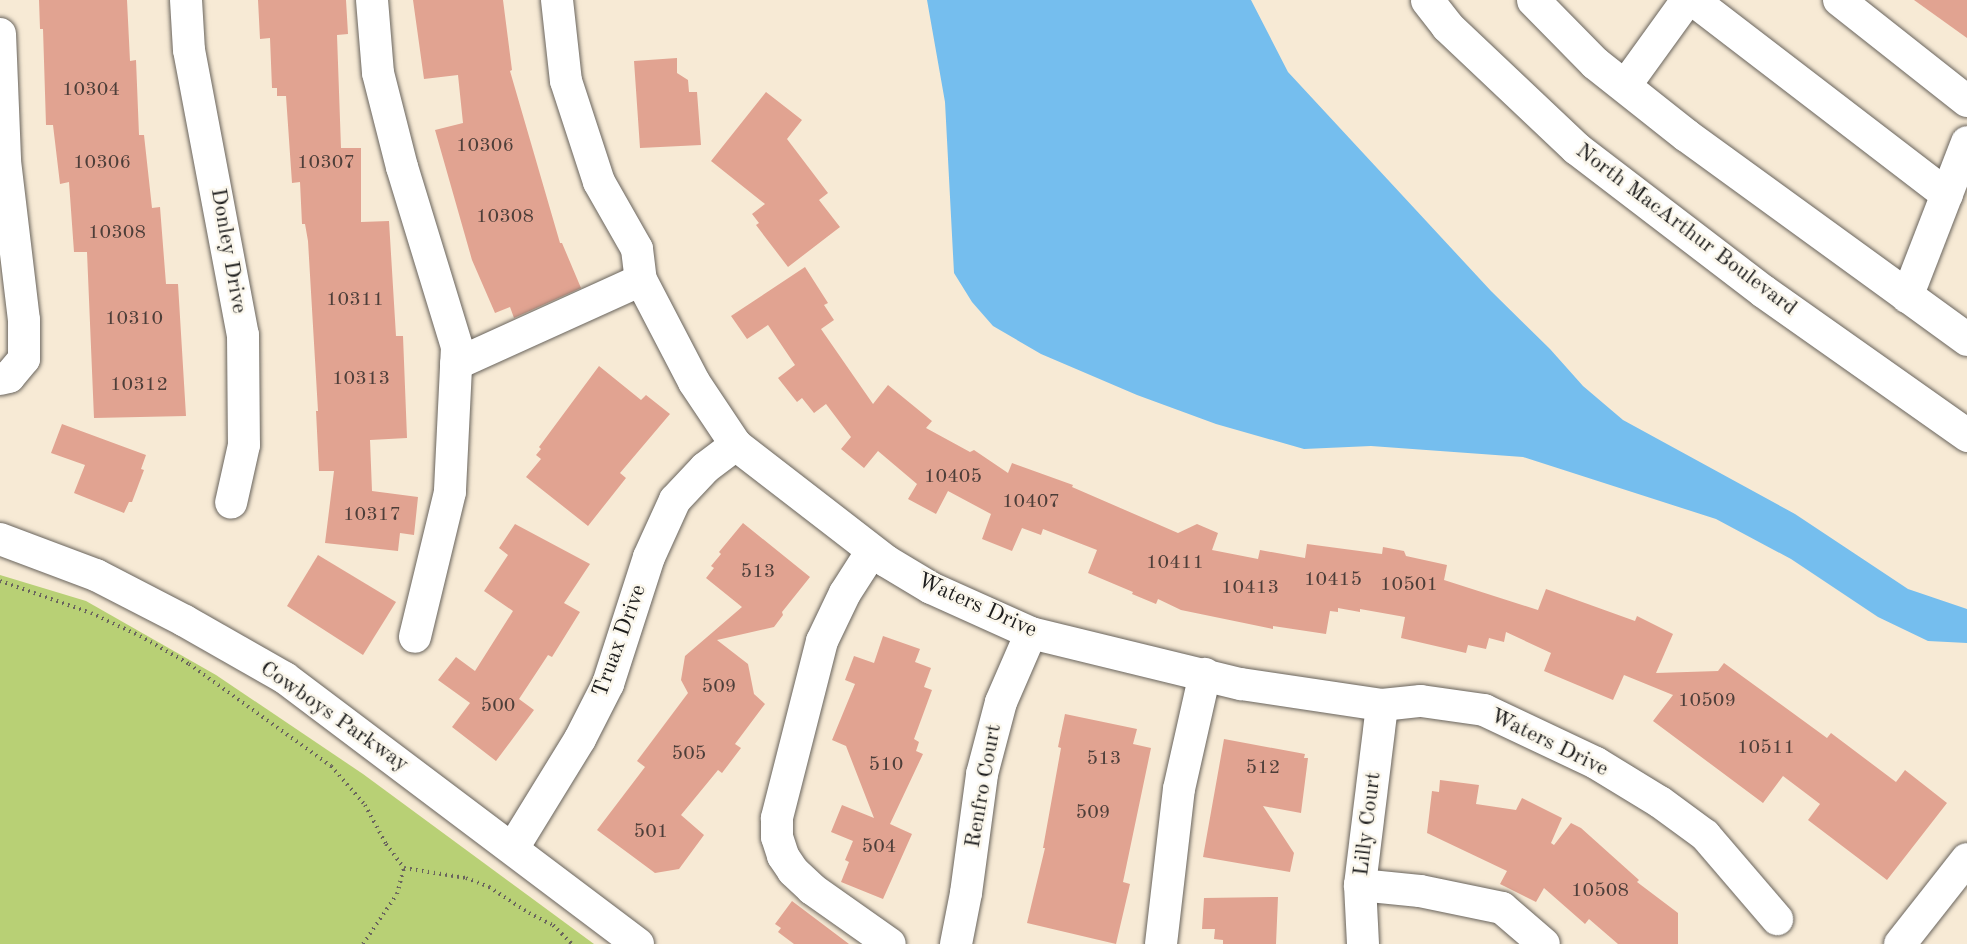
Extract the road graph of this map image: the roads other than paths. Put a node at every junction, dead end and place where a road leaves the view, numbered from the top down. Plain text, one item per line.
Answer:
1 (186, 0) edge
2 (372, 0) edge
3 (557, 0) edge
4 (1427, 0) edge
5 (1533, 0) edge
6 (1687, 0) edge
7 (1693, 0) edge
8 (1839, 0) edge
9 (0, 34) edge
10 (1625, 86) junction
11 (1967, 101) edge
12 (1967, 142) edge
13 (1947, 195) junction
14 (641, 280) junction
15 (1907, 297) junction
16 (1967, 339) edge
17 (456, 364) junction
18 (0, 379) edge
19 (1967, 435) edge
20 (736, 445) junction
21 (231, 503) dead end
22 (0, 538) edge
23 (872, 551) junction
24 (1031, 633) junction
25 (415, 637) dead end
26 (1205, 674) junction
27 (1382, 705) junction
28 (513, 848) junction
29 (1967, 859) edge
30 (1360, 885) junction
31 (1777, 919) dead end
32 (638, 944) edge
33 (890, 944) edge
34 (956, 944) edge
35 (1161, 944) edge
36 (1363, 944) edge
37 (1544, 944) edge
38 (1900, 944) edge

1 - 21 street, Donley Drive
2 - 17 street
3 - 14 street, Waters Drive
4 - 19 main road, North MacArthur Boulevard
5 - 10 main road
6 - 10 street
7 - 13 street
8 - 11 street
9 - 18 street
10 - 15 main road
12 - 13 street
13 - 15 street
14 - 17 street
14 - 20 street, Waters Drive
15 - 16 main road
17 - 25 street
20 - 23 street, Waters Drive
20 - 28 street, Truax Drive
22 - 28 street, Cowboys Parkway
23 - 24 street, Waters Drive
23 - 33 street
24 - 26 street, Waters Drive
24 - 34 street, Renfro Court
26 - 27 street, Waters Drive
26 - 35 street
27 - 30 street, Lilly Court
27 - 31 street, Waters Drive
28 - 32 street, Cowboys Parkway
29 - 38 street
30 - 36 street, Lilly Court
30 - 37 street

